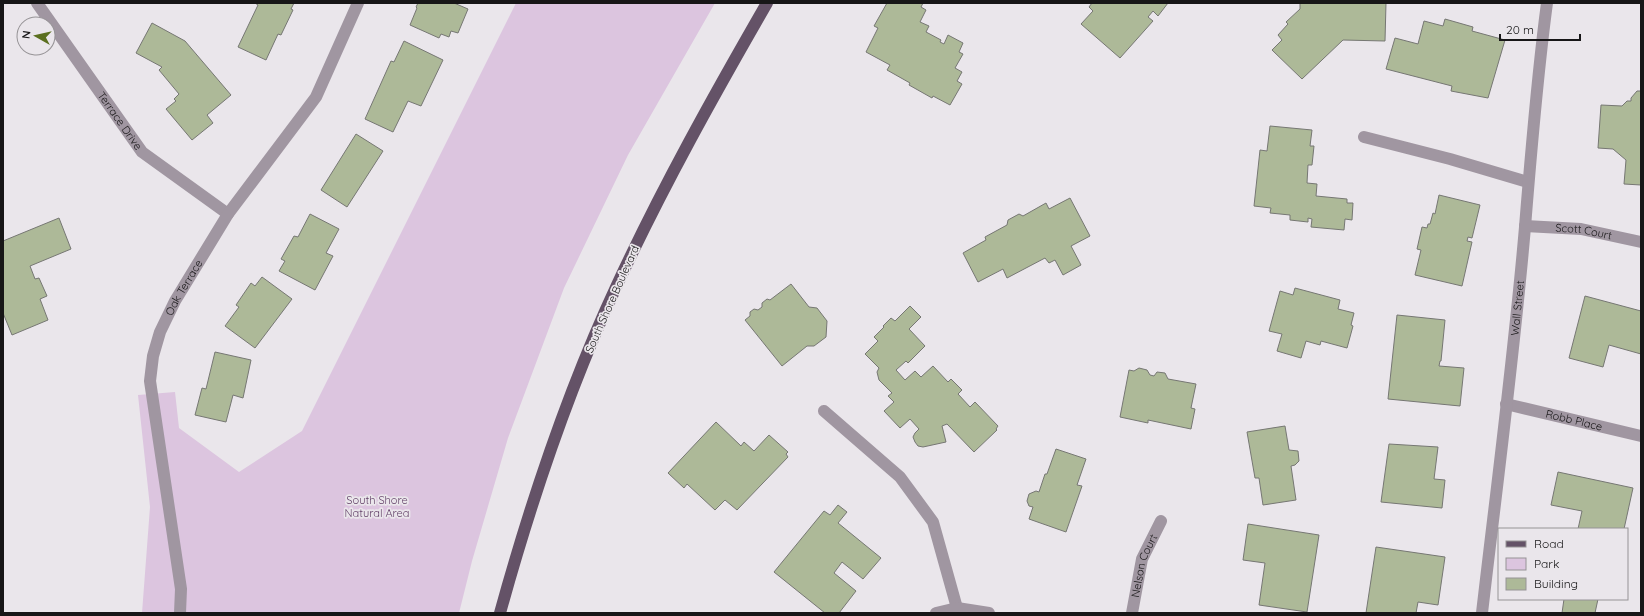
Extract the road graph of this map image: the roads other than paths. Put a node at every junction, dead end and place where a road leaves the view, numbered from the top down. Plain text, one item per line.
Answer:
1 (38, 3) edge
2 (358, 3) edge
3 (767, 3) edge
4 (1547, 3) edge
5 (1364, 137) dead end
6 (1528, 182) junction
7 (228, 214) junction
8 (1525, 226) junction
9 (1641, 242) edge
10 (1506, 404) junction
11 (824, 411) dead end
12 (1641, 436) edge
13 (1161, 521) dead end
14 (957, 608) junction
15 (180, 613) edge
16 (500, 613) edge
17 (936, 613) edge
18 (989, 613) edge
19 (1132, 613) edge
20 (1482, 613) edge

1 - 7 street, Terrace Drive
2 - 7 street, Oak Terrace
3 - 16 main road, South Shore Boulevard
4 - 6 street, Wall Street
5 - 6 street
6 - 8 street, Wall Street
7 - 15 street, Oak Terrace
8 - 9 street, Scott Court
8 - 10 street, Wall Street
10 - 12 street, Robb Place
10 - 20 street, Wall Street
11 - 14 street
13 - 19 street, Nelson Court
14 - 17 street
14 - 18 street

